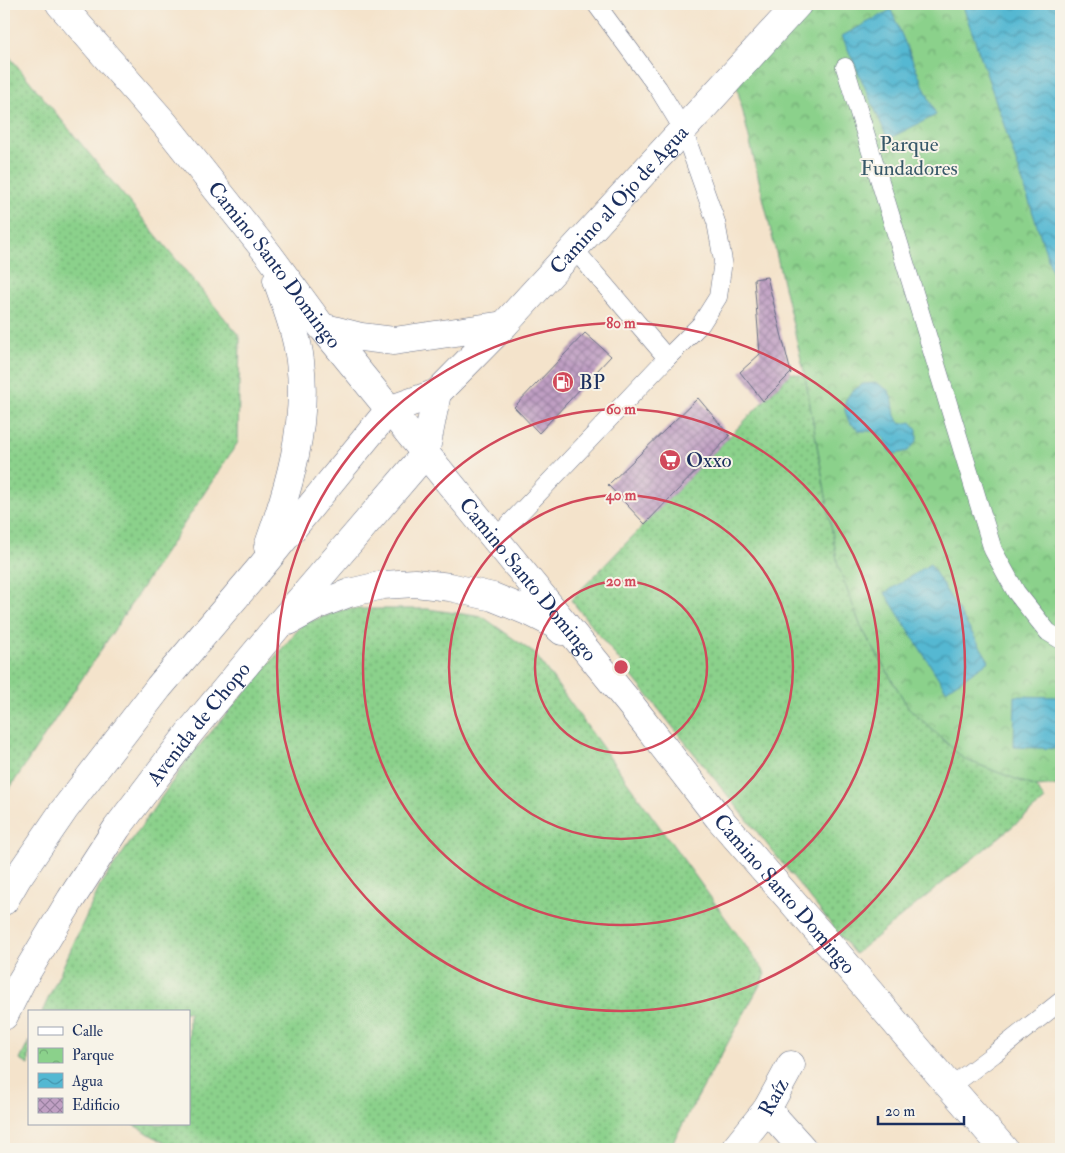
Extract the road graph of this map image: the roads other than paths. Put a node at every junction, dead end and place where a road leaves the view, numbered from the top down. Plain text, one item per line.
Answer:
1 (60, 4) edge
2 (596, 4) edge
3 (798, 4) edge
4 (845, 67) dead end
5 (683, 129) junction
6 (574, 249) junction
7 (269, 255) junction
8 (504, 325) junction
9 (322, 327) junction
10 (668, 358) junction
11 (437, 392) junction
12 (389, 410) junction
13 (425, 454) junction
14 (495, 539) junction
15 (262, 566) junction
16 (277, 627) junction
17 (1061, 640) edge
18 (584, 647) junction
19 (4, 901) edge
20 (1061, 1001) edge
21 (4, 1016) edge
22 (791, 1065) dead end
23 (950, 1087) junction
24 (767, 1108) junction
25 (735, 1149) edge
26 (803, 1149) edge
27 (1004, 1149) edge

1 - 7 street, Camino Santo Domingo
2 - 5 lane
3 - 5 street, Camino al Ojo de Agua
4 - 17 lane
5 - 6 street, Camino al Ojo de Agua
5 - 10 lane
6 - 8 street, Camino al Ojo de Agua
6 - 10 lane
7 - 9 street, Camino Santo Domingo
7 - 15 street
8 - 9 street
8 - 11 street, Camino al Ojo de Agua
9 - 12 street, Camino Santo Domingo
10 - 14 lane
11 - 12 street, Camino al Ojo de Agua
11 - 13 street
12 - 13 street, Camino Santo Domingo
12 - 15 street
13 - 14 street, Camino Santo Domingo
13 - 16 street, Avenida de Chopo
14 - 18 street, Camino Santo Domingo
15 - 19 street
16 - 18 street
16 - 21 street, Avenida de Chopo
18 - 23 street, Camino Santo Domingo
20 - 23 lane
22 - 24 street, Raíz
23 - 27 street, Camino Santo Domingo
24 - 25 street, Raíz
24 - 26 street

